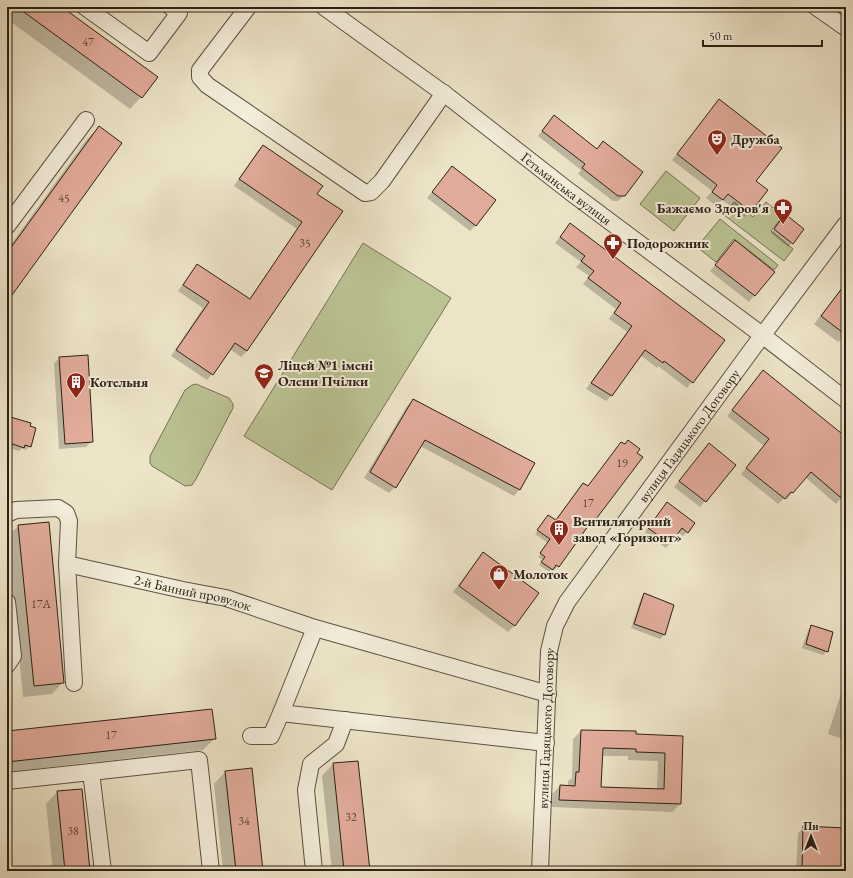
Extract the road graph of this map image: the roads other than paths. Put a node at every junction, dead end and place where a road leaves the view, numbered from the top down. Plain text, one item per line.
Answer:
1 (85, 7) edge
2 (171, 7) edge
3 (248, 7) edge
4 (324, 7) edge
5 (816, 7) edge
6 (846, 28) edge
7 (444, 94) junction
8 (86, 120) dead end
9 (846, 224) edge
10 (7, 226) edge
11 (762, 335) junction
12 (846, 400) edge
13 (7, 514) edge
14 (67, 564) junction
15 (7, 602) edge
16 (315, 628) junction
17 (7, 665) edge
18 (74, 683) dead end
19 (548, 694) junction
20 (281, 712) junction
21 (345, 720) junction
22 (251, 736) dead end
23 (546, 743) junction
24 (91, 772) junction
25 (7, 781) edge
26 (102, 871) edge
27 (211, 871) edge
28 (314, 871) edge
29 (540, 871) edge

1 - 2 street
3 - 7 street
4 - 7 street, Гетьманська вулиця
5 - 6 street
7 - 11 street, Гетьманська вулиця
8 - 10 street
9 - 11 street, вулиця Гадяцького Договору
11 - 12 street, Гетьманська вулиця
11 - 19 street, вулиця Гадяцького Договору
13 - 14 street
14 - 16 street, 2-й Банний провулок
14 - 18 street
15 - 17 street
16 - 19 street, 2-й Банний провулок
16 - 20 street
19 - 23 street, вулиця Гадяцького Договору
20 - 21 street
20 - 22 street
21 - 23 street
21 - 28 street
23 - 29 street, вулиця Гадяцького Договору
24 - 25 street
24 - 26 street
24 - 27 street

